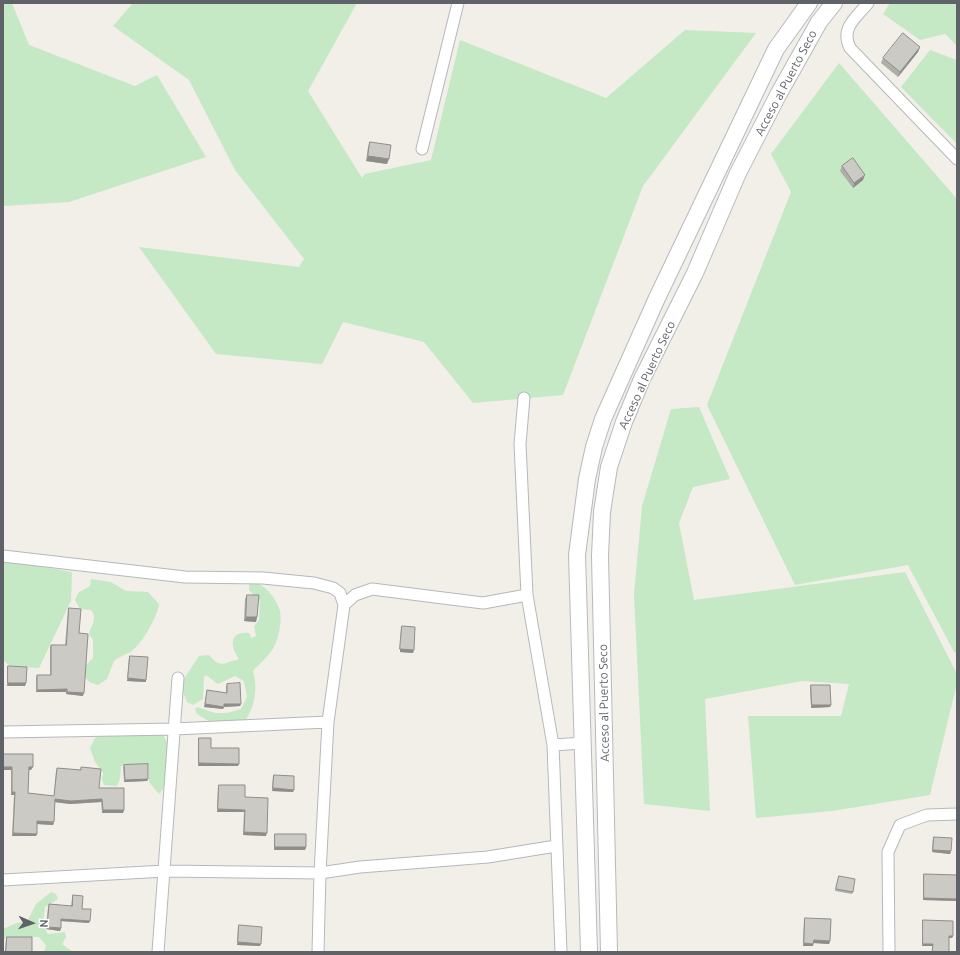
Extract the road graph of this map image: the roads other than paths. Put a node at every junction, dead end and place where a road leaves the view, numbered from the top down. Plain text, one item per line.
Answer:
1 (458, 3) edge
2 (809, 3) edge
3 (834, 3) edge
4 (868, 3) edge
5 (422, 149) dead end
6 (957, 159) edge
7 (524, 398) dead end
8 (3, 556) edge
9 (527, 595) junction
10 (344, 605) junction
11 (178, 678) dead end
12 (328, 722) junction
13 (174, 729) junction
14 (3, 732) edge
15 (583, 743) junction
16 (554, 745) junction
17 (957, 814) edge
18 (556, 846) junction
19 (165, 871) junction
20 (320, 873) junction
21 (3, 880) edge
22 (158, 952) edge
23 (318, 952) edge
24 (561, 952) edge
25 (589, 952) edge
26 (610, 952) edge
27 (889, 952) edge

1 - 5 street
2 - 15 main road, Acceso al Puerto Seco
3 - 26 main road, Acceso al Puerto Seco
4 - 6 street
7 - 9 street
8 - 10 street
9 - 10 street
9 - 16 street
10 - 12 street
11 - 13 street
12 - 13 street
12 - 20 street
13 - 14 street
13 - 19 street
15 - 16 street
15 - 25 main road, Acceso al Puerto Seco
16 - 18 street
17 - 27 street
18 - 20 street
18 - 24 street
19 - 20 street
19 - 21 street
19 - 22 street
20 - 23 street

